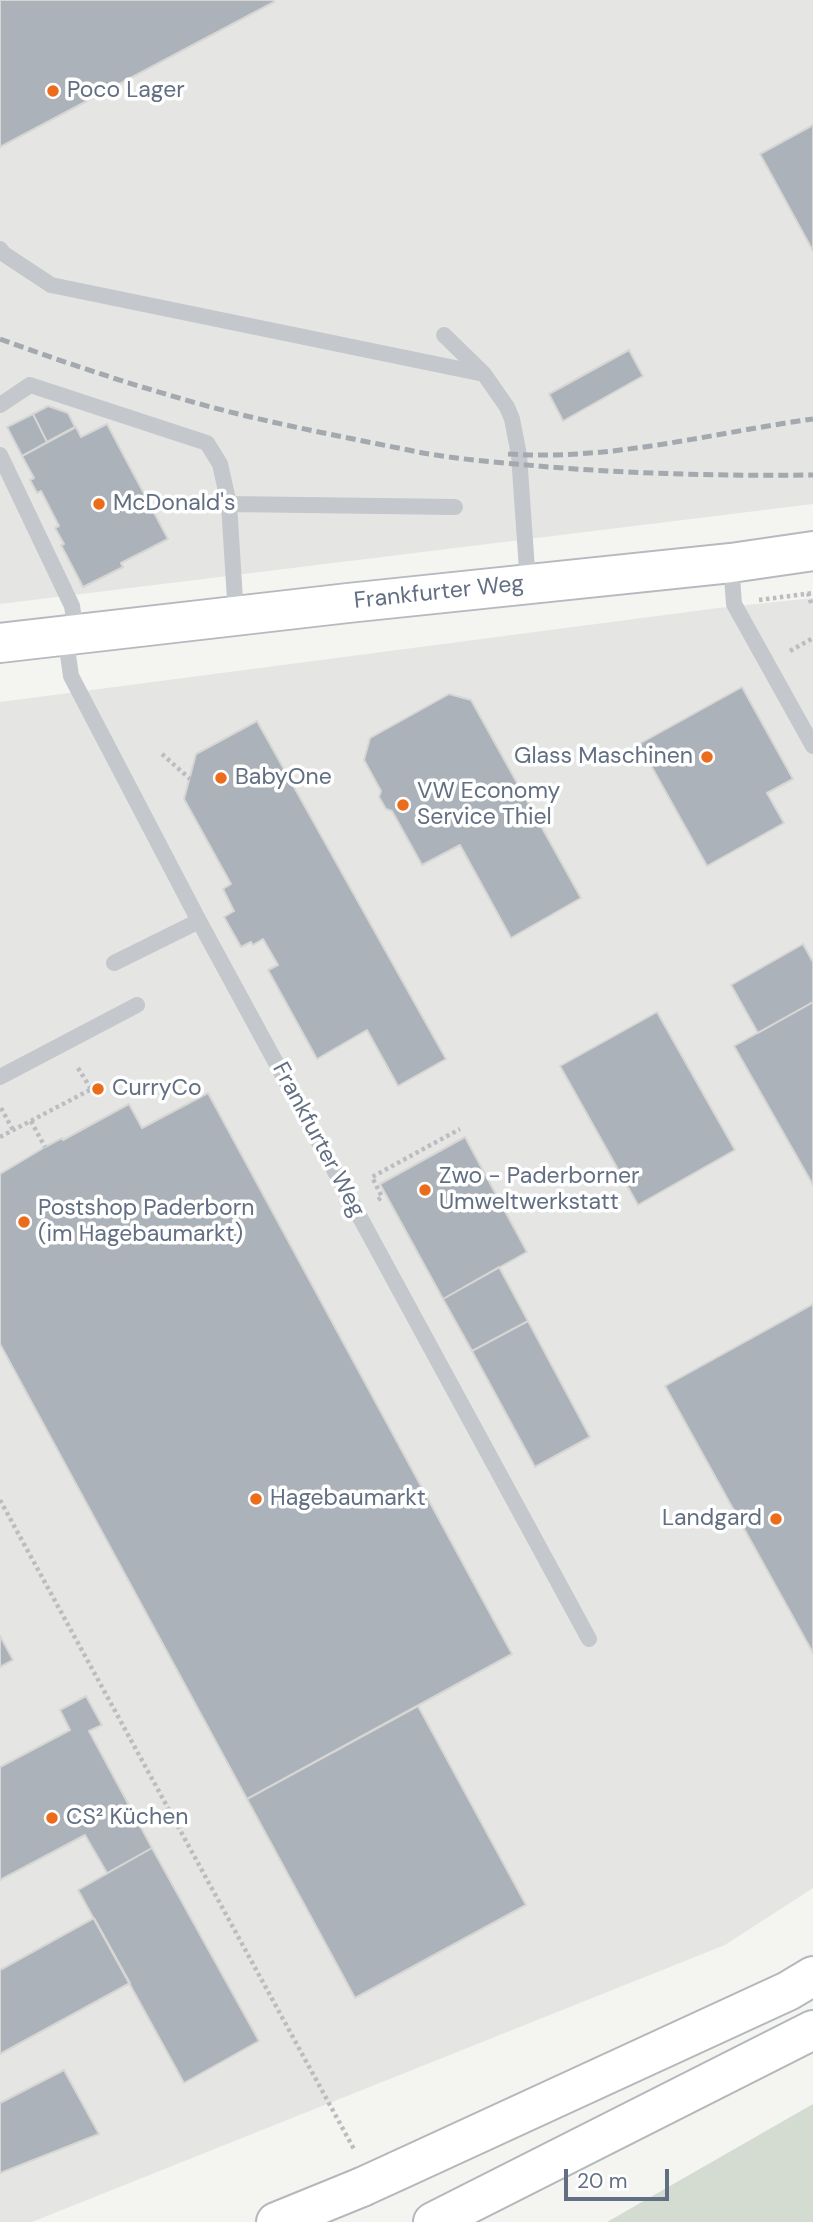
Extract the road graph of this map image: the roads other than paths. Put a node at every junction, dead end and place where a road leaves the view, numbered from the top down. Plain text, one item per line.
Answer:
1 (0, 249) edge
2 (444, 335) dead end
3 (484, 374) junction
4 (0, 405) edge
5 (0, 455) edge
6 (229, 504) junction
7 (455, 507) dead end
8 (813, 551) edge
9 (731, 563) junction
10 (528, 584) junction
11 (236, 617) junction
12 (71, 634) junction
13 (0, 643) edge
14 (813, 746) edge
15 (199, 921) junction
16 (114, 963) dead end
17 (137, 1005) dead end
18 (0, 1077) edge
19 (589, 1639) dead end
20 (813, 1976) edge
21 (813, 2030) edge
22 (276, 2222) edge
23 (433, 2222) edge

1 - 3 lane
2 - 3 lane
3 - 10 lane
4 - 6 lane
5 - 12 lane
6 - 7 lane
6 - 11 lane
8 - 9 main road, Frankfurter Weg
9 - 10 main road, Frankfurter Weg
9 - 14 lane
10 - 11 main road, Frankfurter Weg
11 - 12 main road, Frankfurter Weg
12 - 13 main road, Frankfurter Weg
12 - 15 lane, Frankfurter Weg
15 - 16 lane
15 - 19 lane, Frankfurter Weg
17 - 18 lane
20 - 22 main road, bridge
21 - 23 main road

